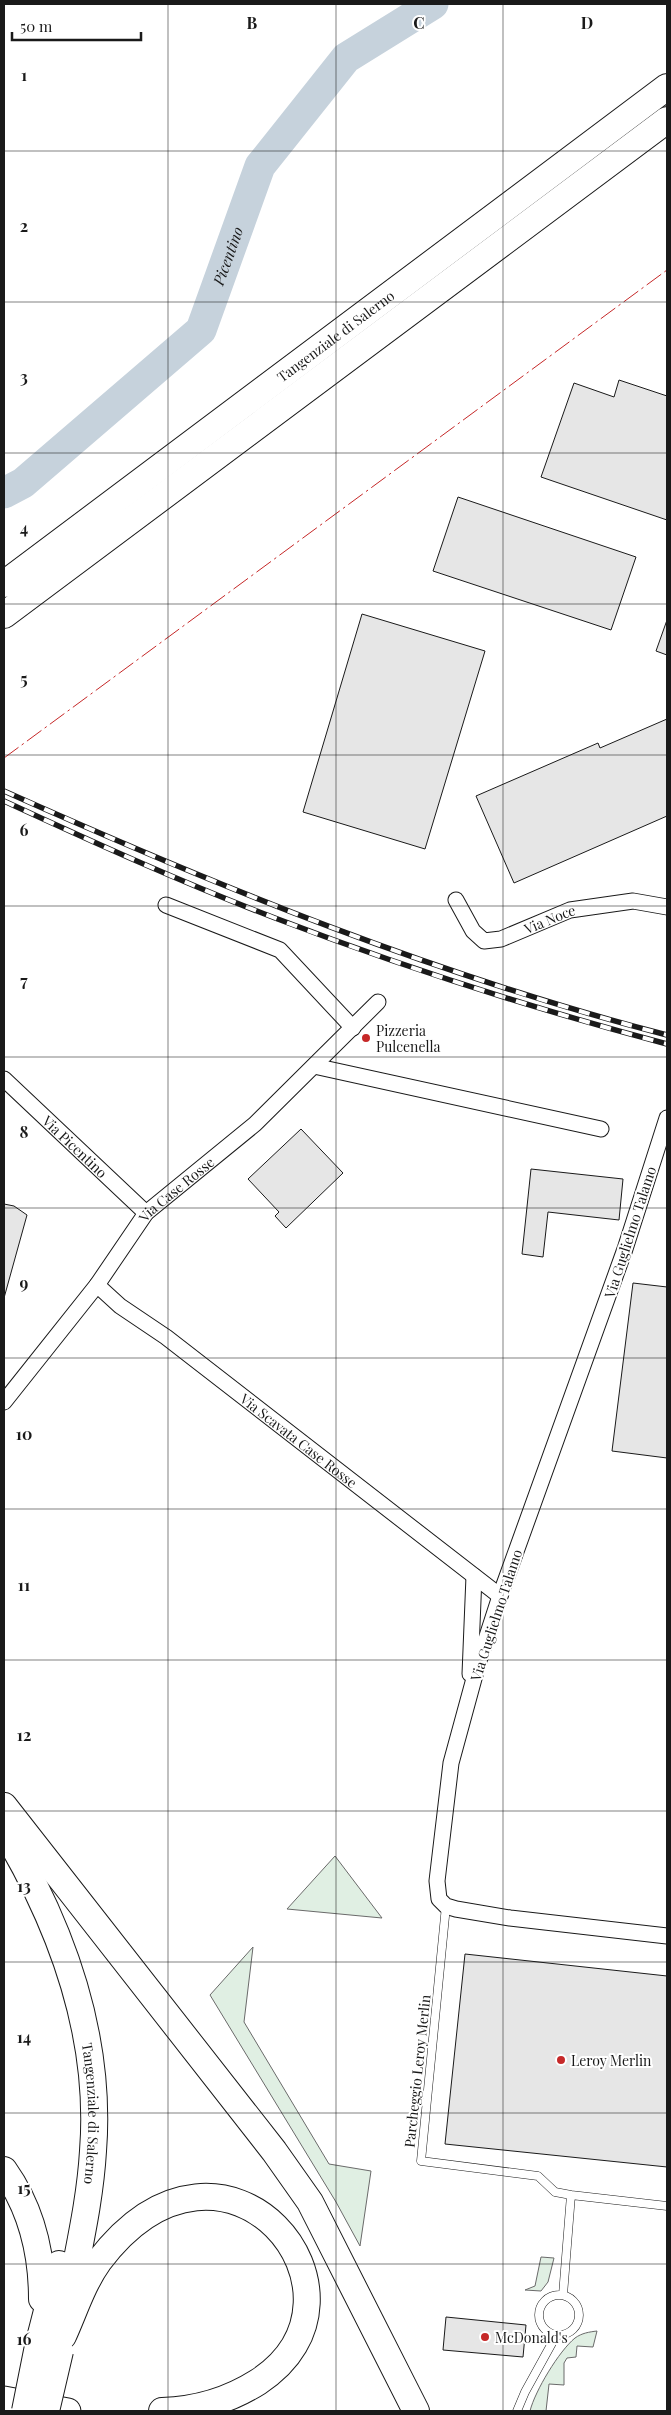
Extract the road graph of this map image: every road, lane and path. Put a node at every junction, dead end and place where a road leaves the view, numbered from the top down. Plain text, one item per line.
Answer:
1 (667, 87) edge
2 (667, 120) edge
3 (4, 584) edge
4 (4, 615) edge
5 (456, 900) dead end
6 (166, 905) dead end
7 (667, 907) edge
8 (378, 1002) dead end
9 (353, 1028) junction
10 (314, 1066) junction
11 (4, 1080) edge
12 (667, 1118) edge
13 (601, 1129) dead end
14 (146, 1213) junction
15 (98, 1286) junction
16 (4, 1402) edge
17 (474, 1576) junction
18 (500, 1596) junction
19 (468, 1699) junction
20 (4, 1806) edge
21 (4, 1830) edge
22 (4, 1861) edge
23 (446, 1906) junction
24 (667, 1936) edge
25 (4, 2170) edge
26 (572, 2196) junction
27 (667, 2206) edge
28 (563, 2295) junction
29 (557, 2334) junction
30 (51, 2341) junction
31 (4, 2399) edge
32 (25, 2411) edge
33 (46, 2411) edge
34 (68, 2411) edge
35 (162, 2411) edge
36 (416, 2411) edge
37 (517, 2411) edge

1 - 3 highway, Tangenziale di Salerno
2 - 4 highway, Tangenziale di Salerno
5 - 7 street, Via Noce
6 - 9 street
8 - 9 street, Via Case Rosse
9 - 10 street, Via Case Rosse
10 - 13 street
10 - 14 street, Via Case Rosse
11 - 14 street, Via Picentino
12 - 18 street, Via Guglielmo Talamo
14 - 15 street, Via Case Rosse
15 - 16 street, Via Case Rosse
15 - 17 street, Via Scavata Case Rosse
17 - 18 street, Via Scavata Case Rosse
17 - 19 street
18 - 19 street, Via Guglielmo Talamo
19 - 23 street, Via Guglielmo Talamo
20 - 36 highway
21 - 30 highway, Tangenziale di Salerno
22 - 30 highway, Tangenziale di Salerno
23 - 24 street
23 - 26 lane, Parcheggio Leroy Merlin
25 - 30 highway
26 - 27 lane
26 - 28 lane
28 - 29 lane
28 - 29 lane
29 - 37 lane
30 - 32 highway, Tangenziale di Salerno, bridge
30 - 33 highway, Tangenziale di Salerno, bridge
30 - 35 highway
31 - 34 main road

